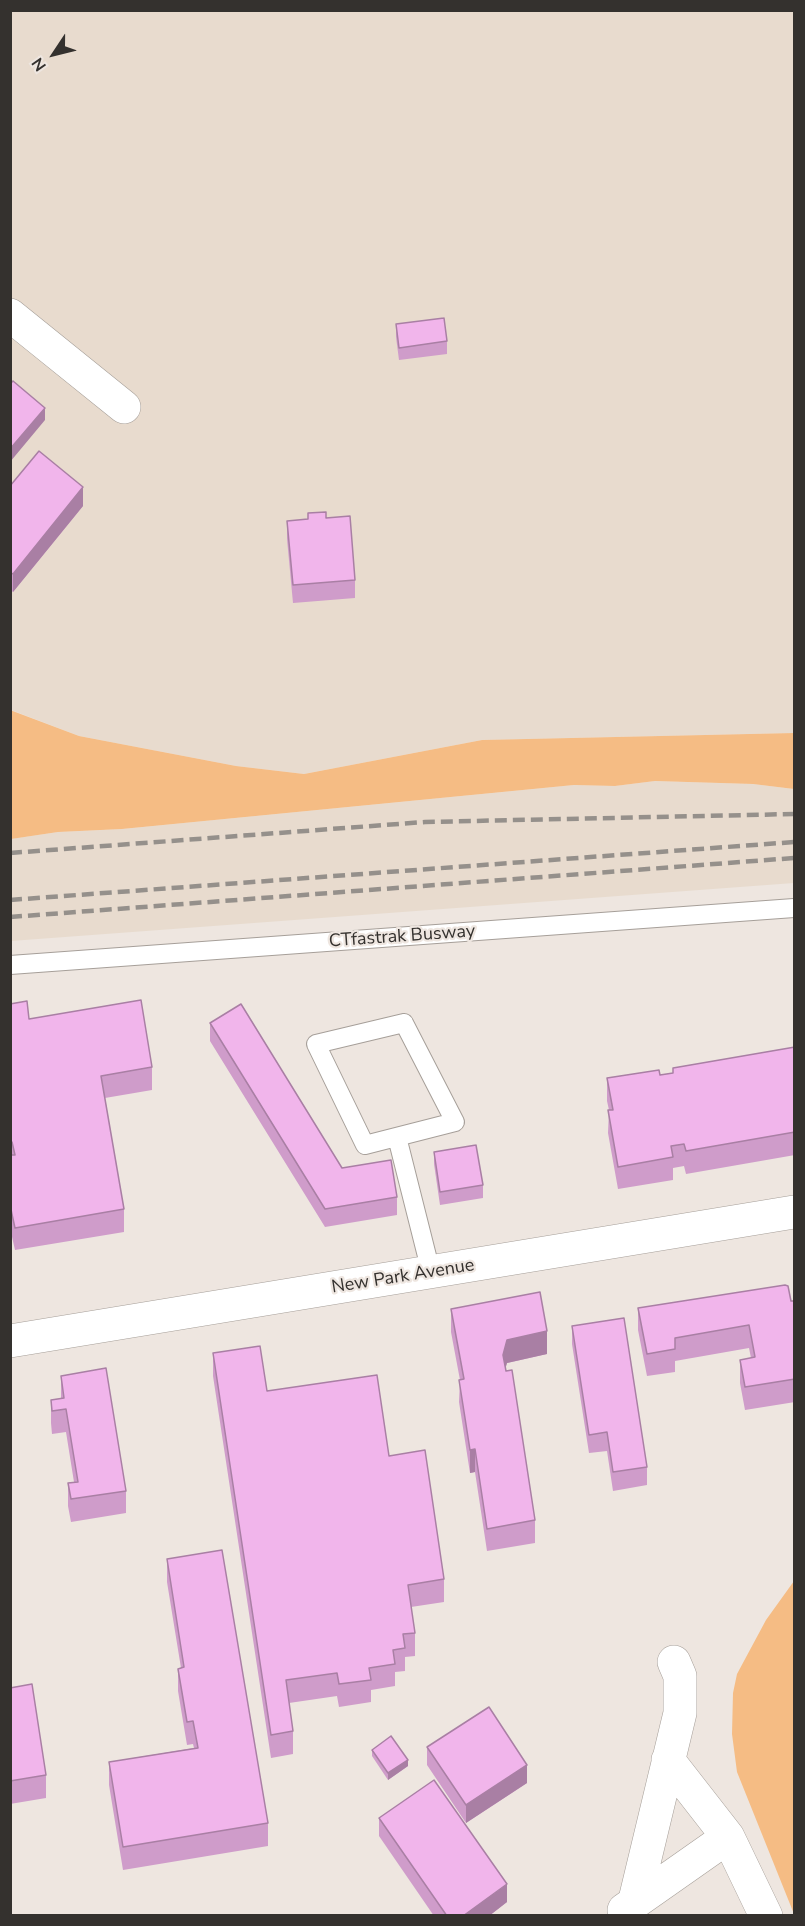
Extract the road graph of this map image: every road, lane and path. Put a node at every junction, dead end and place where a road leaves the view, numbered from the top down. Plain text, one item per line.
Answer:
1 (10, 315) edge
2 (124, 407) dead end
3 (795, 908) edge
4 (10, 965) edge
5 (397, 1137) junction
6 (795, 1212) edge
7 (431, 1272) junction
8 (10, 1341) edge
9 (674, 1662) dead end
10 (668, 1760) junction
11 (728, 1837) junction
12 (625, 1910) edge
13 (766, 1916) edge

1 - 2 main road
3 - 4 lane, CTfastrak Busway
5 - 5 lane
5 - 7 lane
6 - 7 main road, New Park Avenue
7 - 8 main road, New Park Avenue
9 - 10 main road
10 - 11 main road
10 - 12 main road
11 - 12 main road
11 - 13 main road

